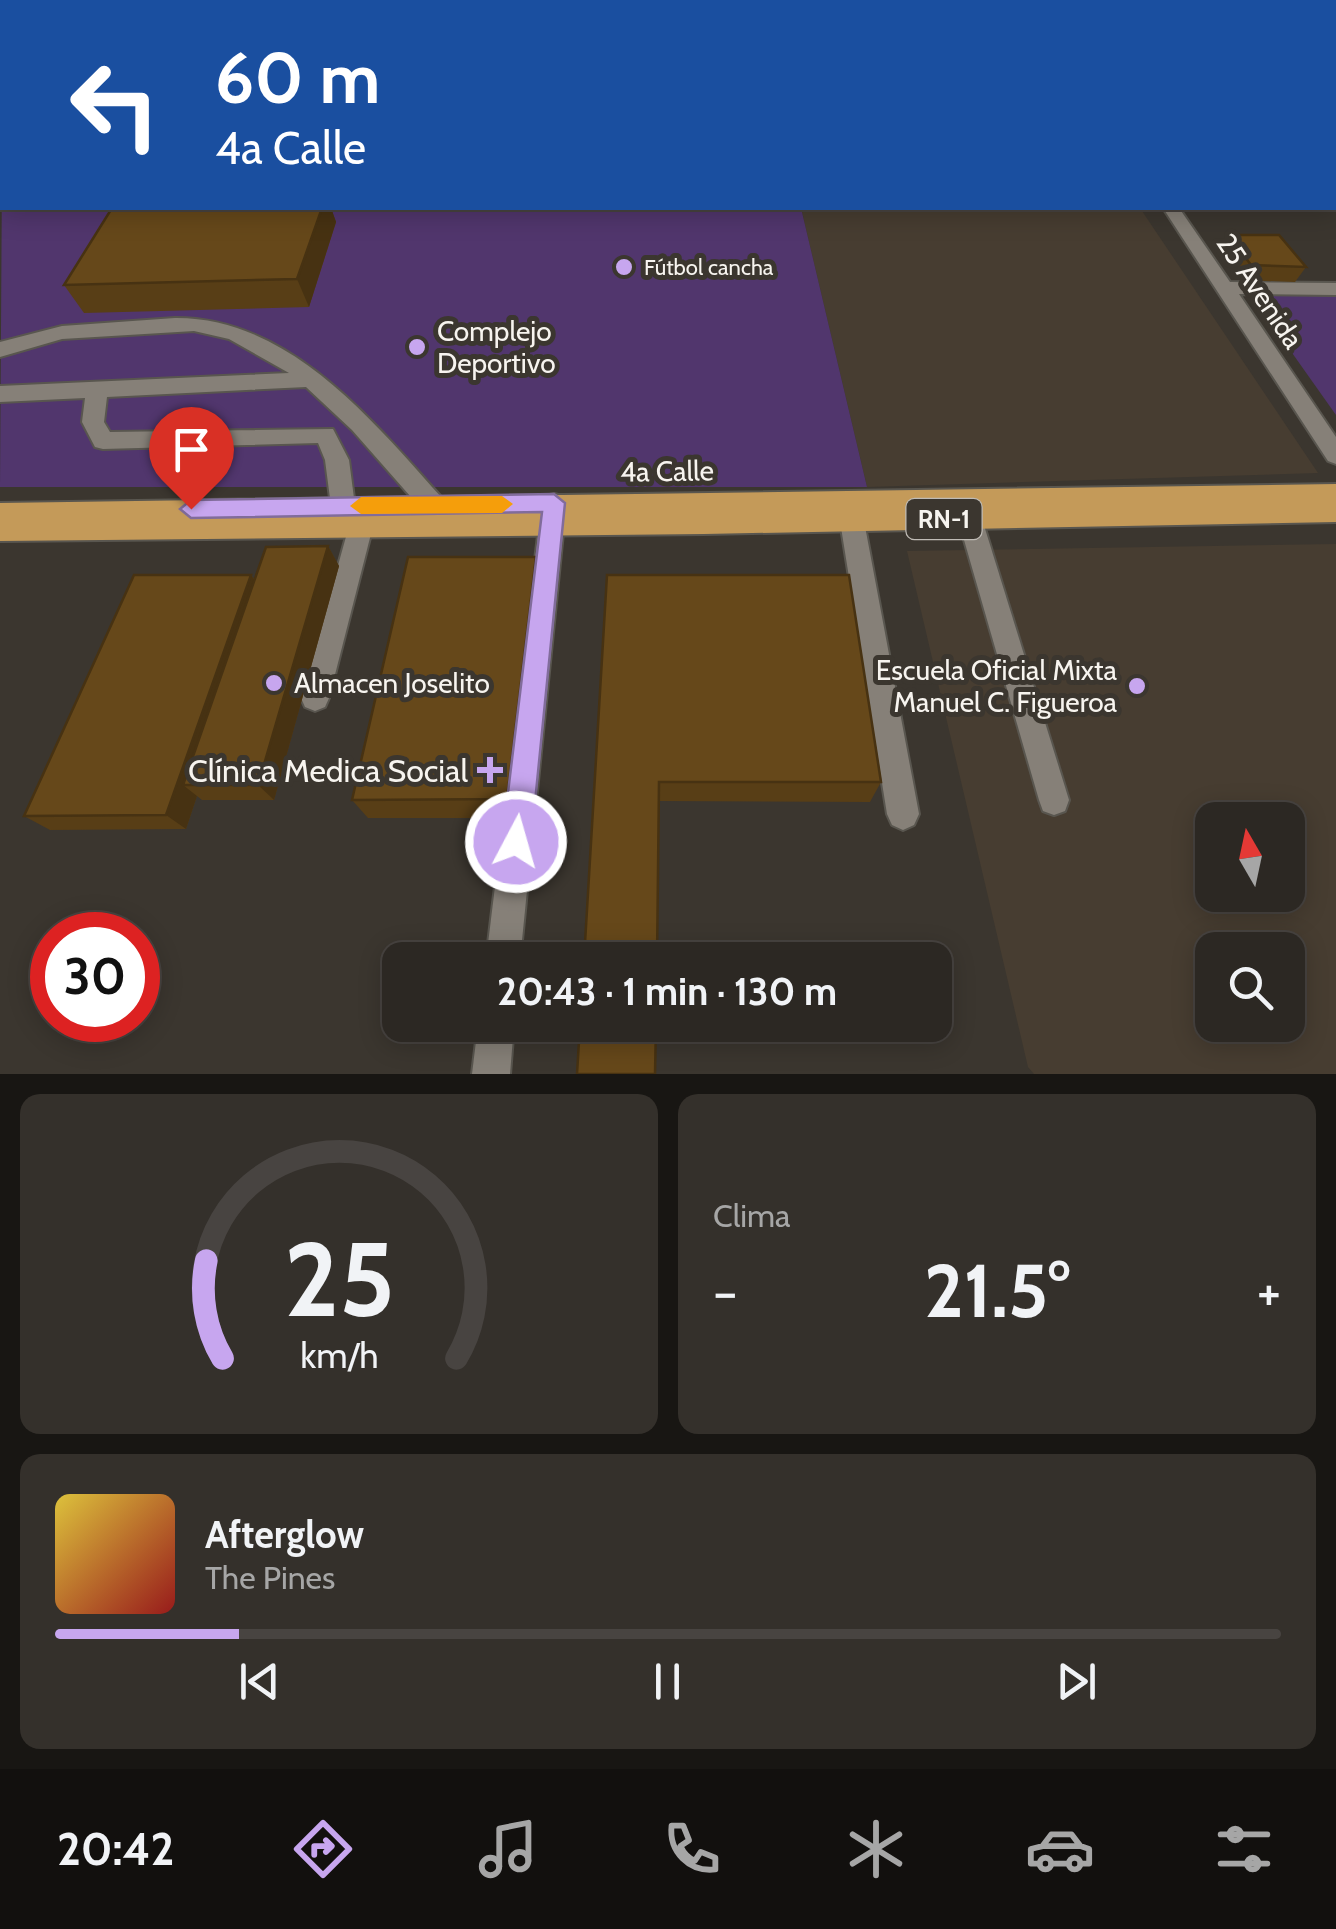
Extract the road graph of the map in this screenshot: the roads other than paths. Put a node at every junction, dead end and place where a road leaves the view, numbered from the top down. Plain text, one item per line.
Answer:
1 (1172, 210) edge
2 (1225, 288) junction
3 (1336, 288) edge
4 (0, 350) edge
5 (308, 380) junction
6 (97, 392) junction
7 (0, 394) edge
8 (358, 424) junction
9 (324, 435) junction
10 (1336, 455) edge
11 (1336, 493) edge
12 (434, 506) junction
13 (1336, 512) edge
14 (0, 513) edge
15 (553, 514) junction
16 (352, 516) junction
17 (970, 519) junction
18 (852, 521) junction
19 (0, 531) edge
20 (315, 698) dead end
21 (1054, 800) dead end
22 (903, 814) dead end
23 (505, 942) edge
24 (494, 1042) edge
25 (490, 1074) edge

1 - 2 street, 25 Avenida
2 - 3 street
2 - 10 street, 25 Avenida
4 - 5 street
5 - 6 street
5 - 8 street
6 - 7 street
6 - 9 street
8 - 9 street
8 - 12 street
9 - 16 street
11 - 15 main road, 4a Calle / RN-1
12 - 15 main road, 4a Calle / RN-1
12 - 16 main road, 4a Calle / RN-1
13 - 17 main road, 4a Calle / RN-1
14 - 16 main road, 4a Calle / RN-1
15 - 16 main road, 4a Calle / RN-1
15 - 18 main road, 4a Calle / RN-1
15 - 23 street
16 - 19 main road, 4a Calle / RN-1
16 - 20 street
17 - 18 main road, 4a Calle / RN-1
17 - 21 street
18 - 22 street
24 - 25 street

